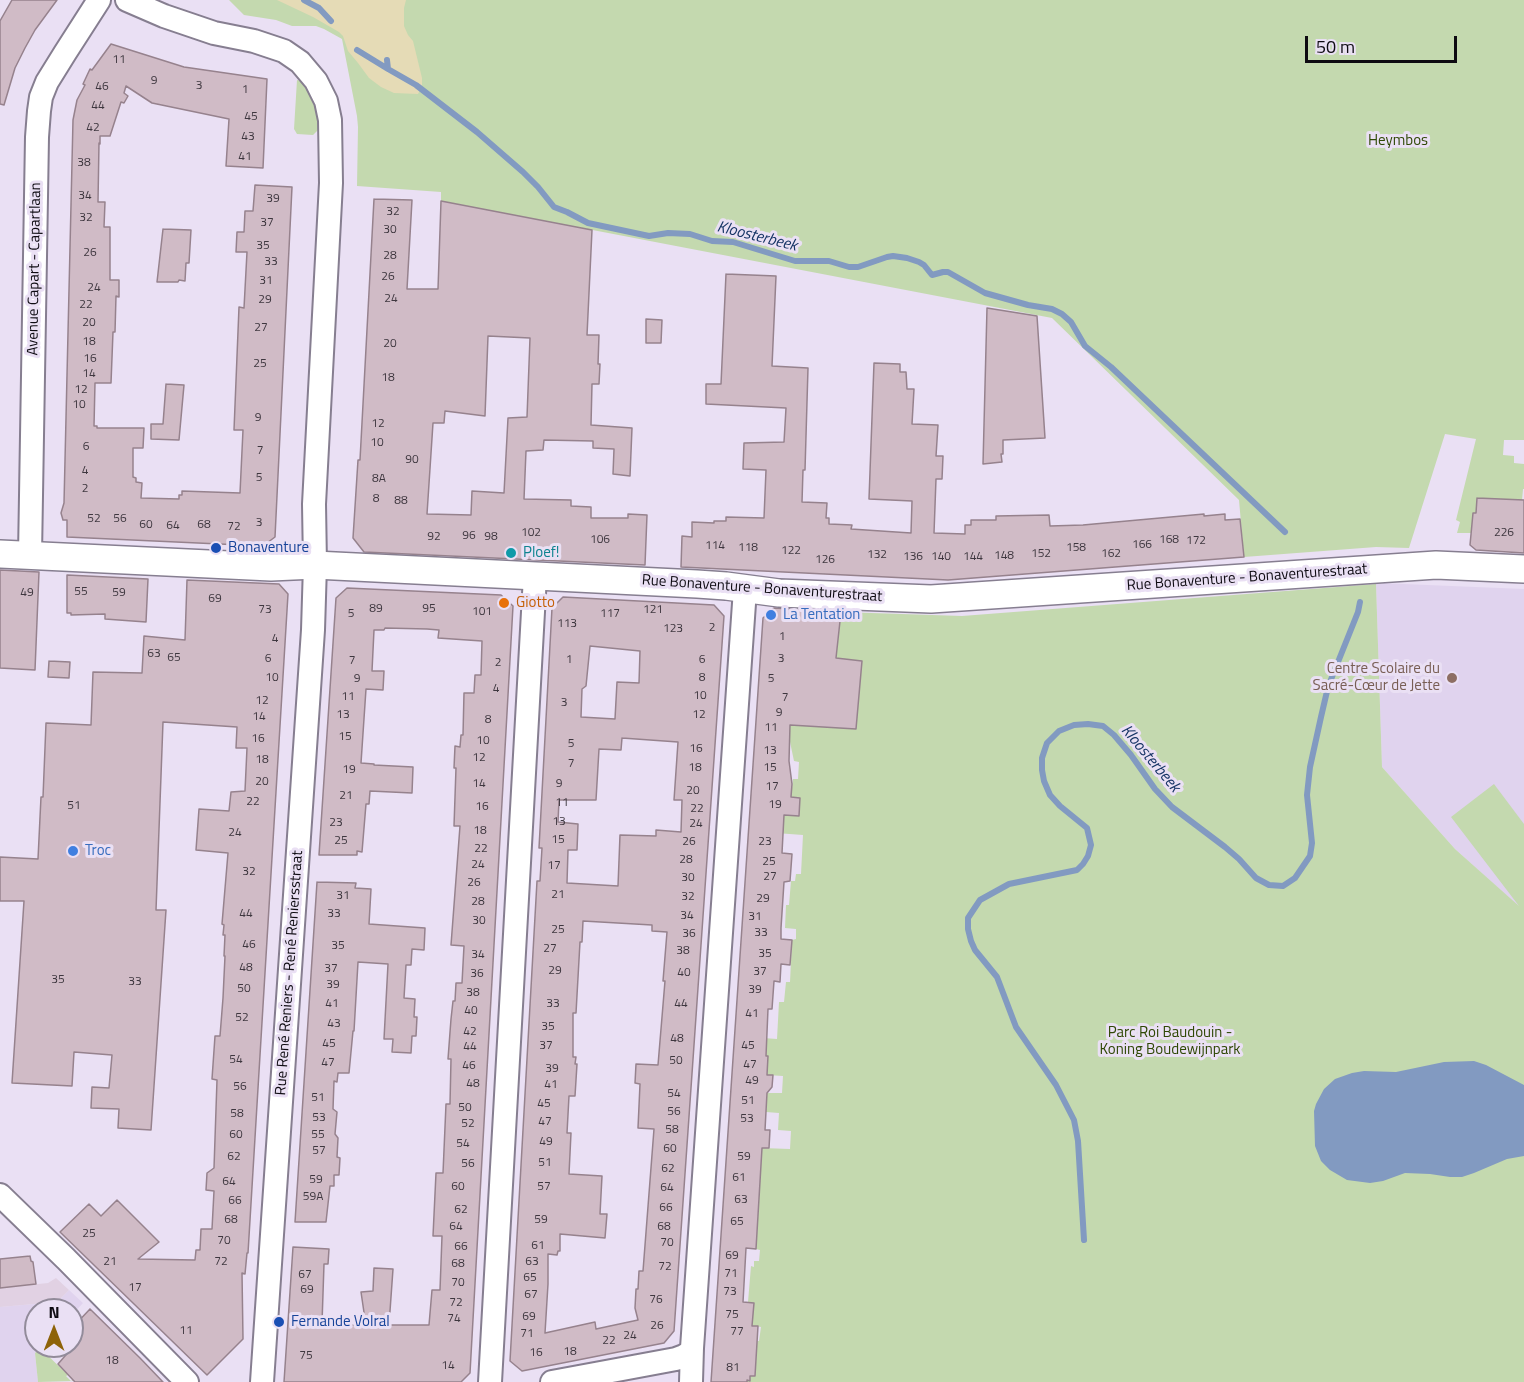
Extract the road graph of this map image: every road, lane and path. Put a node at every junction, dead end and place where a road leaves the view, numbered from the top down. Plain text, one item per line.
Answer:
1 (99, 0) edge
2 (127, 0) edge
3 (0, 554) edge
4 (30, 555) junction
5 (315, 565) junction
6 (1524, 569) edge
7 (535, 576) junction
8 (745, 589) junction
9 (0, 1195) edge
10 (692, 1348) junction
11 (187, 1382) edge
12 (262, 1382) edge
13 (490, 1382) edge
14 (552, 1382) edge
15 (691, 1382) edge

1 - 4 street, Avenue Capart - Capartlaan
2 - 5 street, Rue René Reniers - René Reniersstraat
3 - 4 street, Rue Bonaventure - Bonaventurestraat
4 - 5 street, Rue Bonaventure - Bonaventurestraat
5 - 7 street, Rue Bonaventure - Bonaventurestraat
5 - 12 street, Rue René Reniers - René Reniersstraat
6 - 8 street, Rue Bonaventure - Bonaventurestraat
7 - 8 street, Rue Bonaventure - Bonaventurestraat
7 - 13 street
8 - 10 street
9 - 11 street
10 - 14 street
10 - 15 street

